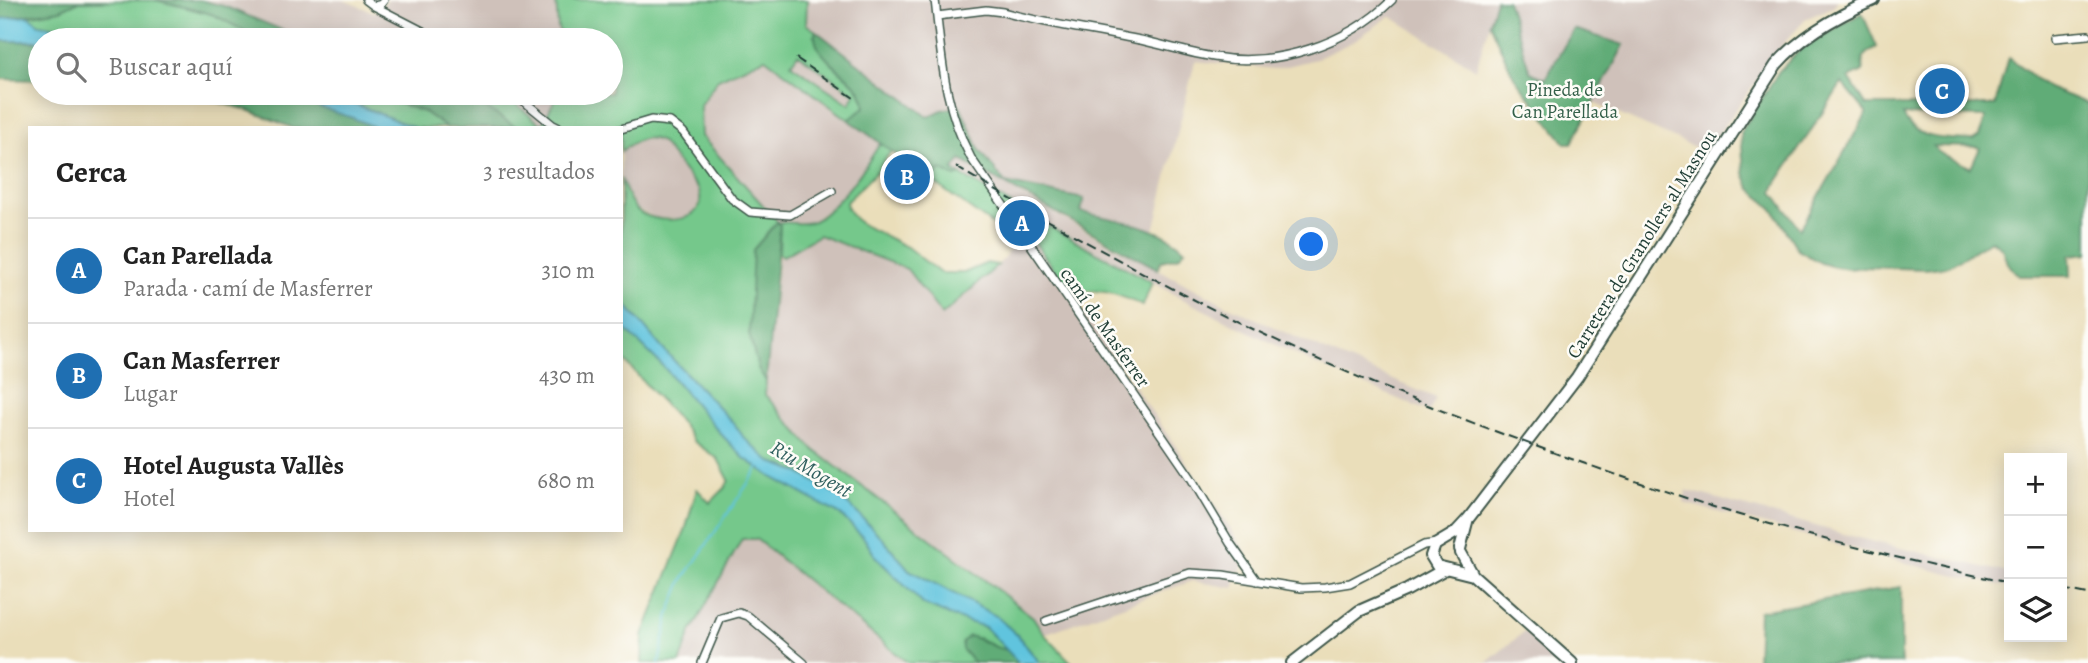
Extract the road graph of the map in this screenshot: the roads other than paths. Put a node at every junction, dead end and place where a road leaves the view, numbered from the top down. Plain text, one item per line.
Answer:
1 (384, 0) edge
2 (935, 0) edge
3 (1392, 0) edge
4 (1874, 0) edge
5 (368, 2) edge
6 (1863, 3) edge
7 (937, 16) junction
8 (396, 17) junction
9 (417, 28) edge
10 (2088, 35) edge
11 (2055, 38) dead end
12 (529, 105) edge
13 (555, 126) edge
14 (623, 128) edge
15 (832, 191) dead end
16 (1468, 519) junction
17 (1441, 541) junction
18 (1416, 550) junction
19 (1460, 551) junction
20 (1432, 557) junction
21 (1447, 569) junction
22 (1473, 575) junction
23 (1257, 581) junction
24 (1422, 582) junction
25 (1046, 621) dead end
26 (702, 663) edge
27 (804, 663) edge
28 (1292, 663) edge
29 (1572, 663) edge

1 - 5 street
1 - 8 street
2 - 7 street, camí de Masferrer
3 - 7 street
4 - 6 main road, Carretera de Granollers al Masnou
5 - 8 street
6 - 16 main road, Carretera de Granollers al Masnou
7 - 23 street, camí de Masferrer
8 - 9 street
10 - 11 street
12 - 13 street
14 - 15 street
16 - 17 main road, Carretera de Granollers al Masnou
16 - 19 main road, Carretera de Granollers al Masnou
17 - 18 street
17 - 19 main road
17 - 20 main road
18 - 20 street
18 - 23 street
19 - 21 main road
19 - 22 main road
20 - 21 main road
20 - 24 main road
21 - 22 main road
21 - 24 main road
22 - 29 main road
23 - 25 street
24 - 28 main road
26 - 27 street

